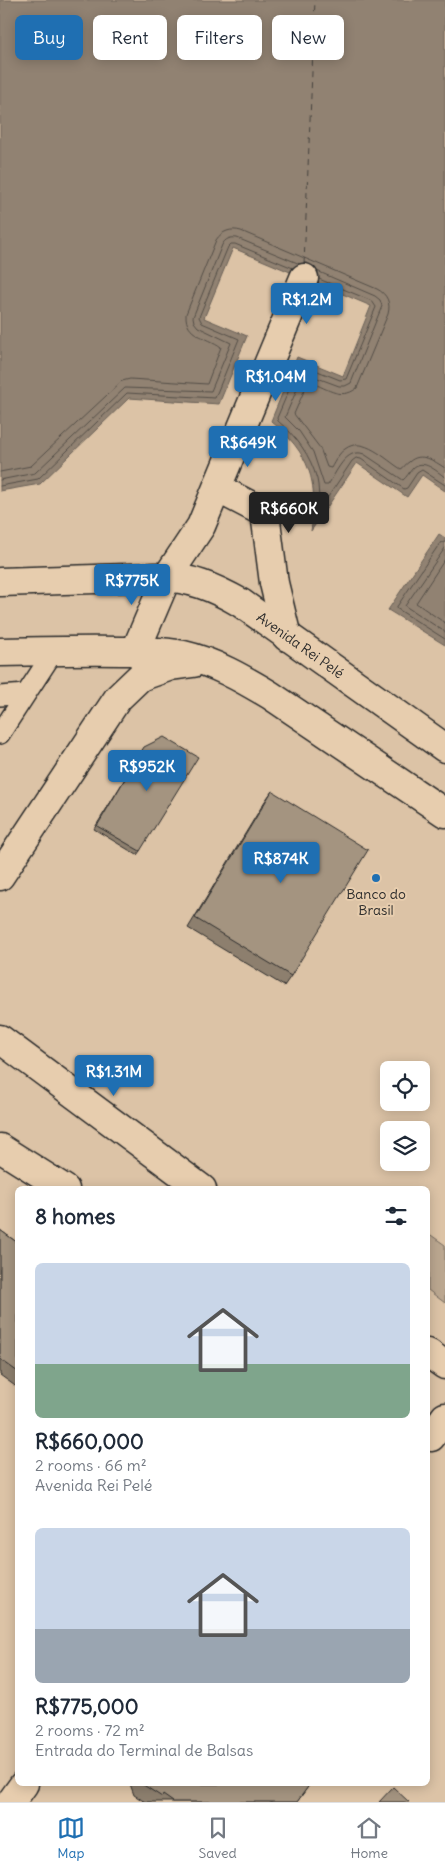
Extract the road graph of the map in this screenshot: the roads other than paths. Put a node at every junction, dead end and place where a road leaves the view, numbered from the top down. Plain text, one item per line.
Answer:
1 (304, 278) dead end
2 (217, 488) junction
3 (154, 577) junction
4 (0, 582) edge
5 (287, 637) junction
6 (54, 651) junction
7 (0, 652) edge
8 (135, 652) junction
9 (203, 662) junction
10 (26, 694) junction
11 (0, 696) edge
12 (0, 734) edge
13 (445, 748) edge
14 (445, 813) edge
15 (0, 876) edge
16 (0, 1039) edge
17 (0, 1148) edge
18 (184, 1184) edge
19 (61, 1186) edge
20 (430, 1354) edge
21 (445, 1365) edge
22 (22, 1786) edge
23 (10, 1802) edge

1 - 2 main road
2 - 3 main road
2 - 5 main road
3 - 4 main road, Avenida Rei Pelé
3 - 5 main road, Avenida Rei Pelé
3 - 8 main road
5 - 13 main road, Avenida Rei Pelé
6 - 7 main road
6 - 8 main road
6 - 10 lane
8 - 9 main road
9 - 14 main road
9 - 15 main road
10 - 11 lane
10 - 12 lane
16 - 18 main road
17 - 19 main road
20 - 21 main road
22 - 23 main road

